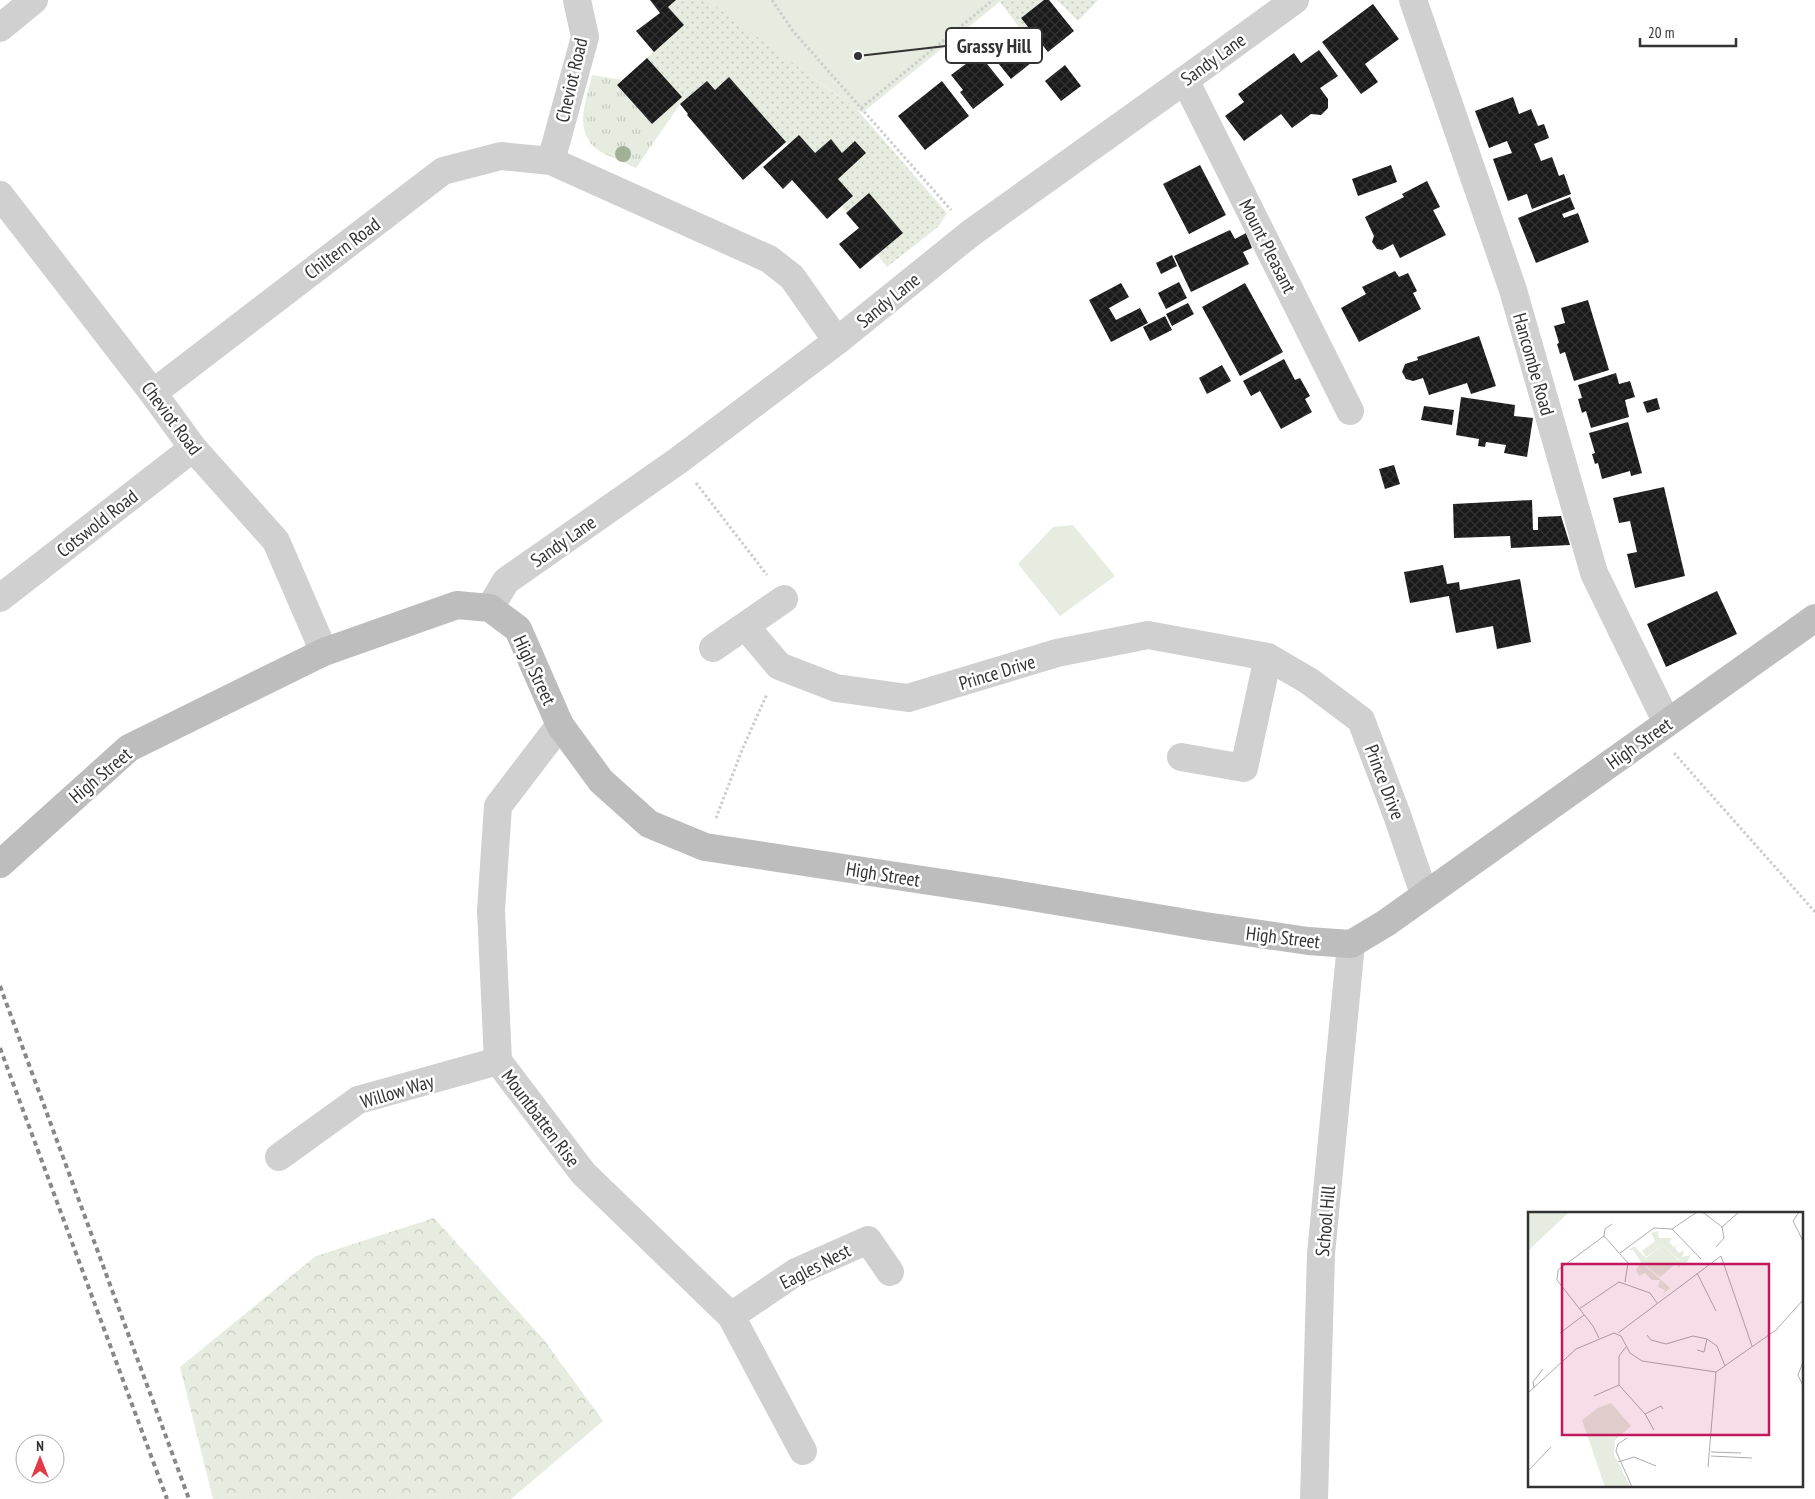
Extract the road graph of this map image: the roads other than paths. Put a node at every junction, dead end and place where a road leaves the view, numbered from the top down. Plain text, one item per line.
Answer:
1 (34, 0) edge
2 (577, 0) edge
3 (1295, 0) edge
4 (1413, 0) edge
5 (0, 28) edge
6 (1185, 80) junction
7 (552, 160) junction
8 (0, 195) edge
9 (837, 341) junction
10 (153, 392) junction
11 (1350, 411) dead end
12 (193, 448) junction
13 (0, 598) edge
14 (784, 599) road end
15 (490, 608) junction
16 (1815, 618) edge
17 (746, 627) junction
18 (713, 648) dead end
19 (324, 652) junction
20 (1268, 656) junction
21 (560, 725) junction
22 (1661, 727) junction
23 (1181, 757) dead end
24 (0, 864) edge
25 (1424, 894) junction
26 (1351, 944) junction
27 (498, 1061) junction
28 (279, 1157) dead end
29 (890, 1272) dead end
30 (730, 1316) junction
31 (804, 1451) dead end
32 (1314, 1499) edge

1 - 5 street
2 - 7 street, Cheviot Road
3 - 6 street, Sandy Lane
4 - 22 street, Hancombe Road
6 - 9 street, Sandy Lane
6 - 11 street, Mount Pleasant
7 - 9 street
7 - 10 street, Chiltern Road
8 - 10 street, Cheviot Road
9 - 15 street, Sandy Lane
10 - 12 street, Cheviot Road
12 - 13 street, Cotswold Road
12 - 19 street, Cheviot Road
14 - 17 street
15 - 19 street, High Street
15 - 21 street, High Street
16 - 22 street, High Street
17 - 18 street
17 - 20 street, Prince Drive
19 - 24 street, High Street
20 - 23 street
20 - 25 street, Prince Drive
21 - 26 street, High Street
21 - 27 street, Mountbatten Rise
22 - 25 street, High Street
25 - 26 street, High Street
26 - 32 street, School Hill
27 - 28 street, Willow Way
27 - 30 street, Mountbatten Rise
29 - 30 street, Eagles Nest
30 - 31 street, Mountbatten Rise

